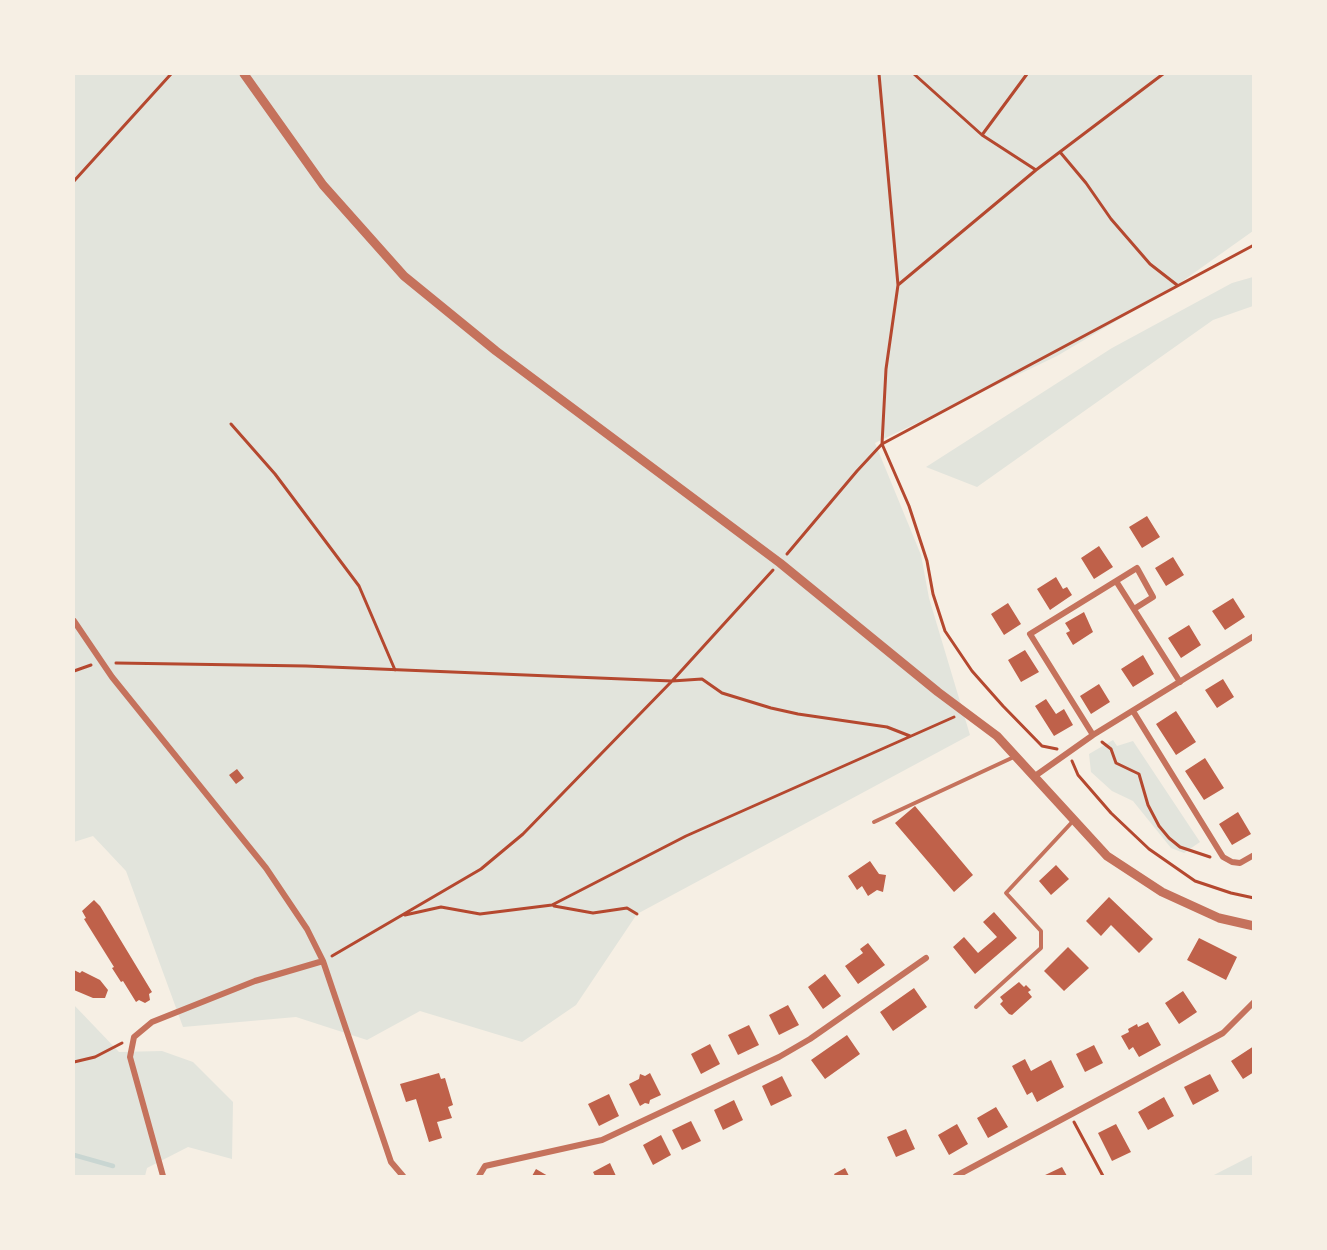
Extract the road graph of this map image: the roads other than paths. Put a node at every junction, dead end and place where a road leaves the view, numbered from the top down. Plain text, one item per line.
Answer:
1 (244, 74) edge
2 (1116, 581) junction
3 (1134, 609) junction
4 (74, 621) edge
5 (1254, 636) edge
6 (1180, 682) junction
7 (1133, 711) junction
8 (1093, 735) junction
9 (1016, 756) junction
10 (1035, 776) junction
11 (1075, 819) junction
12 (874, 822) dead end
13 (1254, 855) edge
14 (1254, 926) edge
15 (926, 958) dead end
16 (323, 962) junction
17 (1254, 1002) edge
18 (976, 1006) dead end
19 (163, 1176) edge
20 (403, 1176) edge
21 (479, 1176) edge
22 (956, 1176) edge

1 - 9 street
2 - 3 street
2 - 3 street
2 - 8 street
3 - 6 street
4 - 16 street
5 - 6 street
6 - 7 street
7 - 8 street
7 - 13 street
8 - 10 street
9 - 10 street
9 - 12 lane
10 - 11 street
11 - 14 street
11 - 18 lane
15 - 21 street
16 - 19 street
16 - 20 street
17 - 22 street

